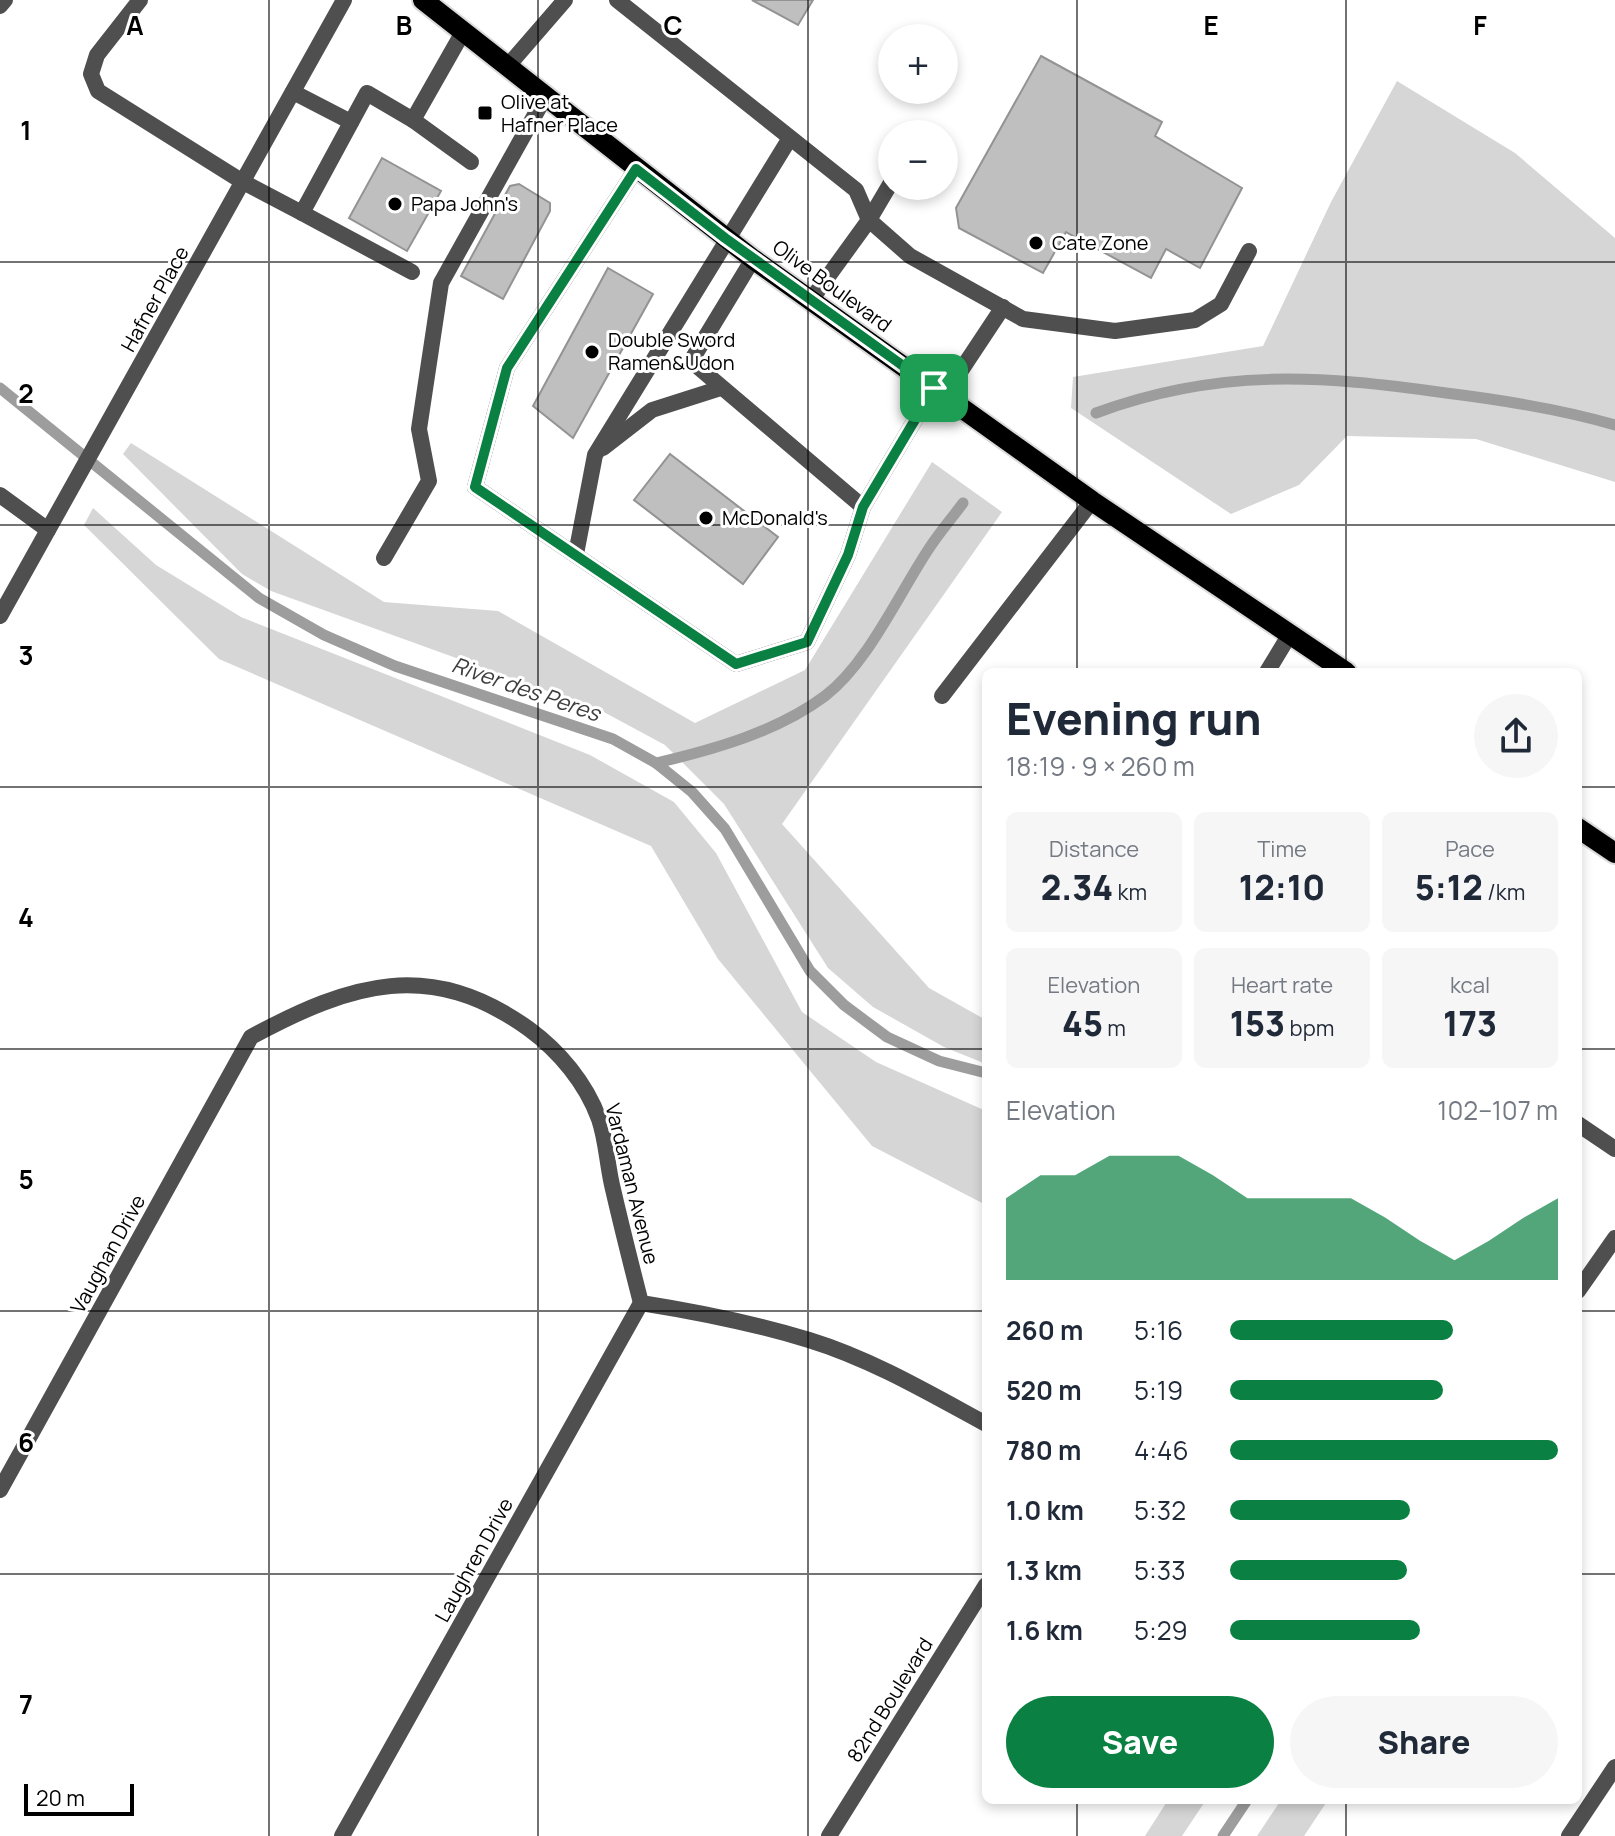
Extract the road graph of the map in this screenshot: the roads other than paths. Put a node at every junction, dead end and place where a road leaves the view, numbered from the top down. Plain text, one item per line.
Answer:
1 (5, 0) edge
2 (140, 0) edge
3 (344, 0) edge
4 (423, 0) edge
5 (565, 0) edge
6 (617, 0) edge
7 (0, 6) edge
8 (463, 32) junction
9 (507, 67) junction
10 (293, 92) junction
11 (545, 97) junction
12 (413, 120) junction
13 (351, 122) junction
14 (790, 138) junction
15 (471, 162) dead end
16 (636, 169) junction
17 (243, 182) junction
18 (881, 200) edge
19 (302, 213) junction
20 (869, 220) junction
21 (725, 238) junction
22 (1249, 251) dead end
23 (753, 259) junction
24 (412, 272) dead end
25 (811, 300) junction
26 (1003, 307) junction
27 (721, 388) junction
28 (939, 392) junction
29 (595, 455) junction
30 (0, 495) edge
31 (1092, 501) junction
32 (863, 507) junction
33 (48, 530) junction
34 (576, 554) junction
35 (384, 558) dead end
36 (0, 616) edge
37 (1290, 634) junction
38 (1269, 668) edge
39 (1340, 668) edge
40 (942, 696) dead end
41 (1582, 831) edge
42 (1615, 853) edge
43 (251, 1037) joint
44 (1582, 1127) edge
45 (1615, 1149) edge
46 (1615, 1238) edge
47 (1582, 1285) edge
48 (641, 1303) junction
49 (982, 1422) edge
50 (0, 1490) edge
51 (982, 1591) edge
52 (1615, 1767) edge
53 (342, 1836) edge
54 (829, 1836) edge
55 (1569, 1836) edge

1 - 7 street
2 - 17 street
3 - 10 street, Hafner Place
4 - 8 main road, Olive Boulevard
5 - 9 street
6 - 14 street
8 - 9 main road, Olive Boulevard
8 - 12 street
9 - 11 main road, Olive Boulevard
10 - 13 street
10 - 17 street, Hafner Place
11 - 16 main road, Olive Boulevard
11 - 35 street
12 - 13 street
12 - 15 street
13 - 19 street
14 - 20 street
14 - 21 street
16 - 21 main road, Olive Boulevard
16 - 34 street
17 - 19 street
17 - 33 street, Hafner Place
18 - 20 street
19 - 24 street
20 - 25 street
20 - 26 street
21 - 23 main road, Olive Boulevard
21 - 29 street
22 - 26 street
23 - 25 main road, Olive Boulevard
23 - 27 street
25 - 28 main road, Olive Boulevard
26 - 28 street
27 - 29 street
27 - 32 street
28 - 31 main road, Olive Boulevard
28 - 32 street
29 - 34 street
30 - 33 street
31 - 37 main road, Olive Boulevard
31 - 40 street
32 - 34 street
33 - 36 street, Hafner Place
37 - 38 street
37 - 39 main road, Olive Boulevard
41 - 42 main road
43 - 48 street, Vardaman Avenue
43 - 50 street, Vaughan Drive
44 - 45 street
46 - 47 street
48 - 49 street
48 - 53 street, Laughren Drive
51 - 54 street, 82nd Boulevard
52 - 55 street

